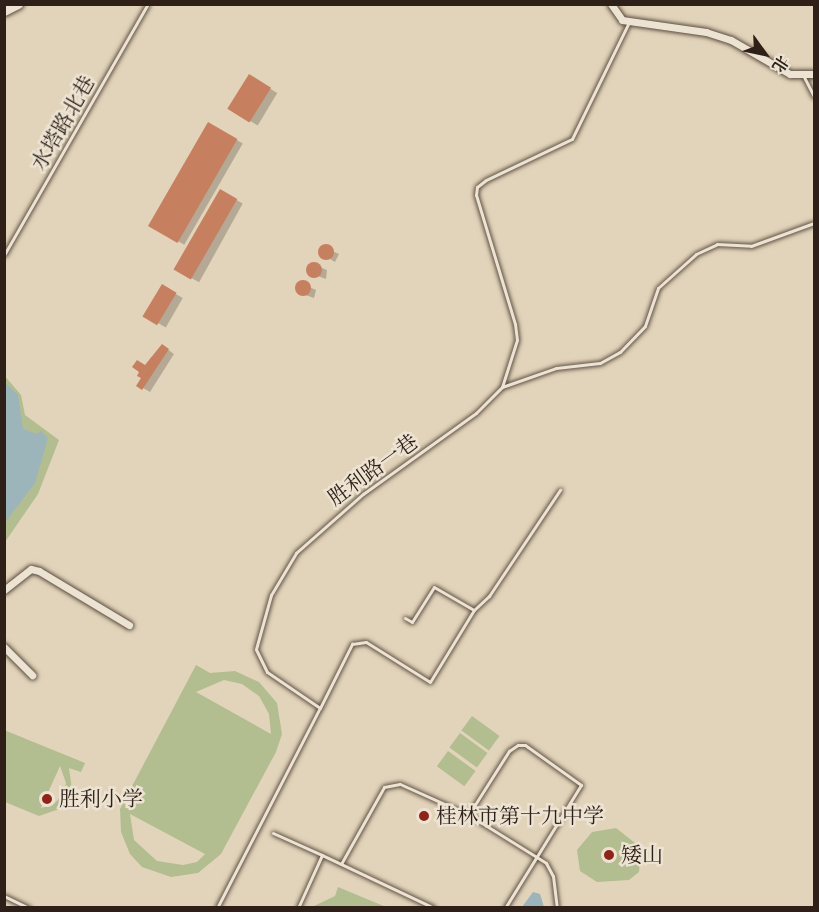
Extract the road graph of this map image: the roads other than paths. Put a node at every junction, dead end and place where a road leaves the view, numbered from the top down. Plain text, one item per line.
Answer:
1 (18, 4) edge
2 (148, 4) edge
3 (611, 4) edge
4 (4, 11) edge
5 (630, 21) junction
6 (814, 74) edge
7 (804, 77) junction
8 (814, 97) edge
9 (814, 223) edge
10 (4, 255) edge
11 (502, 387) junction
12 (560, 490) dead end
13 (4, 591) edge
14 (474, 610) junction
15 (405, 618) dead end
16 (129, 625) dead end
17 (4, 647) edge
18 (32, 675) dead end
19 (320, 708) junction
20 (469, 815) junction
21 (273, 833) dead end
22 (322, 855) junction
23 (537, 857) junction
24 (341, 864) junction
25 (4, 896) edge
26 (29, 908) edge
27 (217, 908) edge
28 (298, 908) edge
29 (434, 908) edge
30 (505, 908) edge
31 (557, 908) edge

1 - 4 street
2 - 10 lane, 水塔路北巷
3 - 5 street
5 - 7 street
5 - 11 lane
6 - 7 street
7 - 8 lane
9 - 11 lane, 胜利路一巷
11 - 19 lane, 胜利路一巷
12 - 14 lane
13 - 16 street
14 - 15 lane
14 - 19 lane
17 - 18 street
19 - 27 lane
20 - 23 lane
20 - 23 lane
20 - 24 lane
21 - 22 lane
22 - 24 lane
22 - 28 lane
23 - 30 lane
23 - 31 lane
24 - 29 lane
25 - 26 lane

